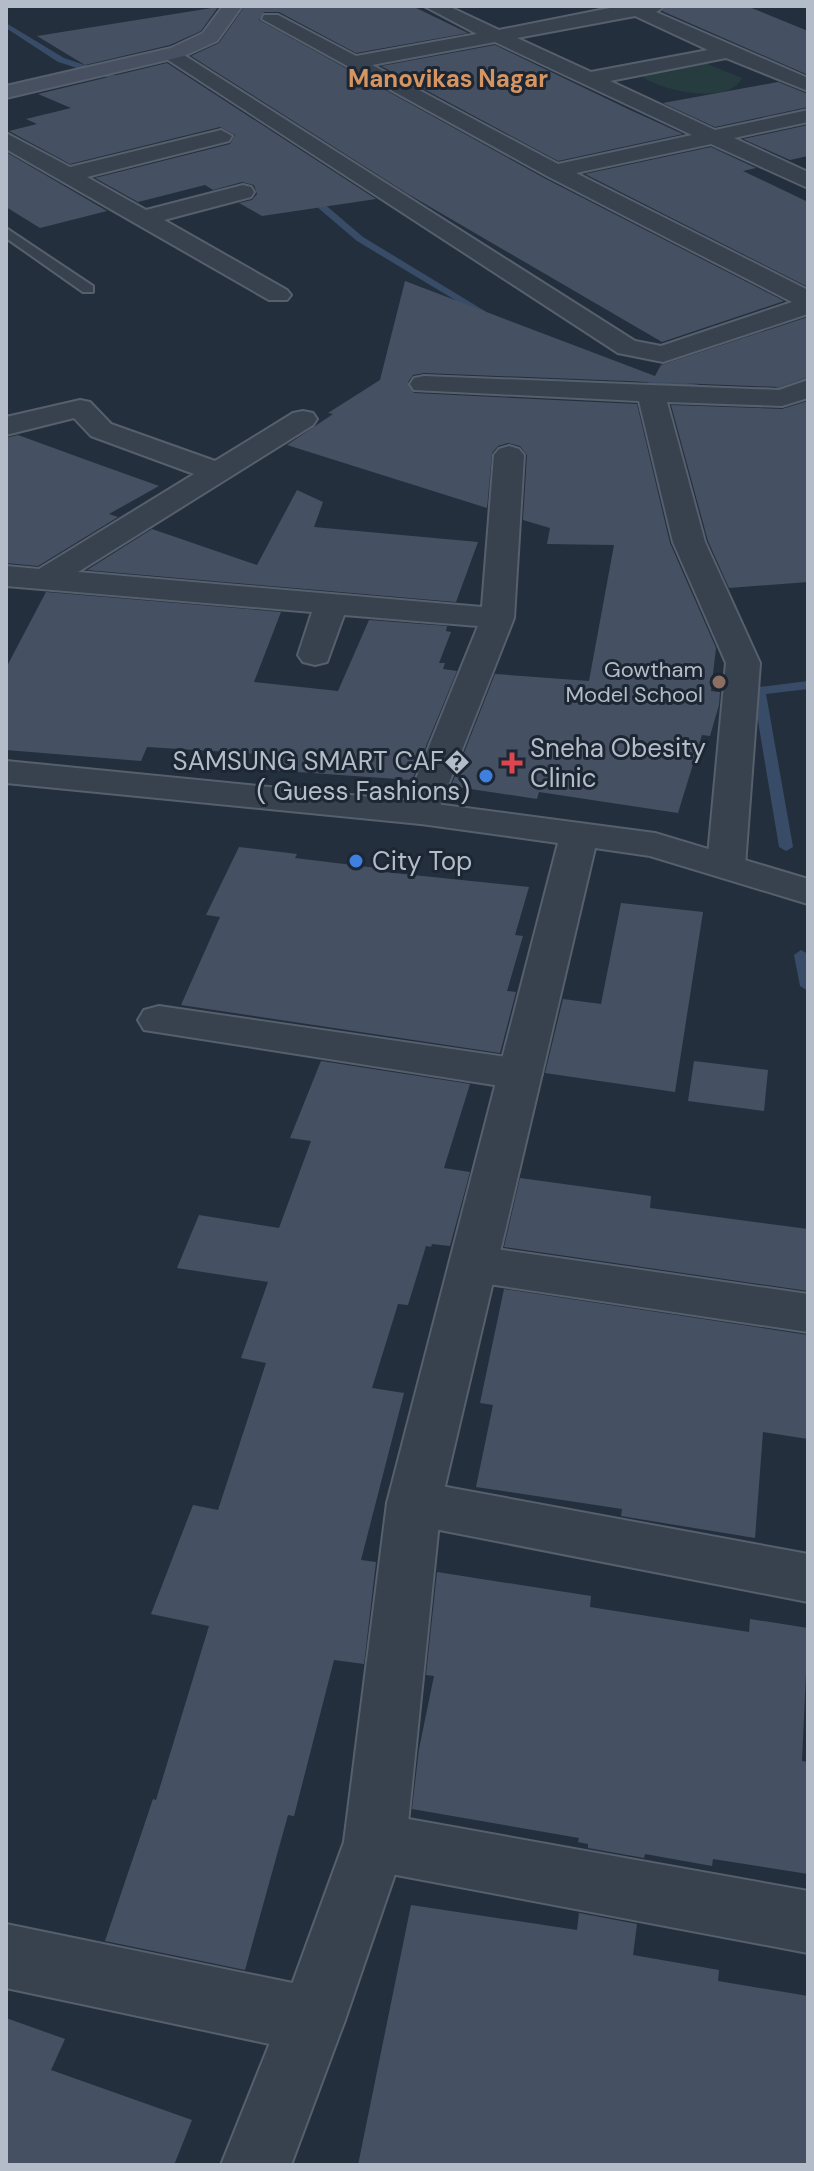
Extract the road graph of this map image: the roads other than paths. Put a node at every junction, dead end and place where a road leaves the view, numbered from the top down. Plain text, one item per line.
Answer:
1 (233, 6) edge
2 (433, 6) edge
3 (640, 7) edge
4 (271, 19) dead end
5 (494, 36) junction
6 (728, 52) junction
7 (169, 54) junction
8 (352, 63) junction
9 (587, 79) junction
10 (808, 85) edge
11 (6, 92) edge
12 (808, 116) edge
13 (221, 136) dead end
14 (713, 138) junction
15 (6, 140) edge
16 (555, 171) junction
17 (67, 175) junction
18 (808, 181) edge
19 (243, 192) dead end
20 (144, 218) junction
21 (6, 232) edge
22 (88, 289) dead end
23 (278, 295) dead end
24 (808, 303) edge
25 (424, 384) dead end
26 (808, 388) edge
27 (651, 393) junction
28 (303, 419) dead end
29 (6, 426) edge
30 (509, 455) dead end
31 (218, 472) junction
32 (6, 576) edge
33 (45, 579) junction
34 (331, 603) junction
35 (498, 618) junction
36 (315, 655) dead end
37 (6, 772) edge
38 (421, 813) junction
39 (579, 835) junction
40 (726, 866) junction
41 (808, 892) edge
42 (159, 1020) dead end
43 (520, 1074) junction
44 (475, 1264) junction
45 (808, 1313) edge
46 (414, 1503) junction
47 (808, 1578) edge
48 (375, 1842) junction
49 (808, 1922) edge
50 (6, 1956) edge
51 (312, 2020) junction
52 (256, 2165) edge

1 - 7 main road
2 - 5 street
3 - 5 street
3 - 6 street
4 - 8 street
5 - 8 street
5 - 9 street
6 - 9 street
6 - 10 street
7 - 11 main road
7 - 24 street
8 - 16 street
9 - 14 street
12 - 14 street
13 - 17 street
14 - 16 street
14 - 18 street
15 - 17 street
16 - 24 street
17 - 20 street
19 - 20 street
20 - 23 street
21 - 22 lane
25 - 27 street
26 - 27 street
27 - 40 street
28 - 31 street
29 - 31 street
30 - 35 street
31 - 33 street
32 - 33 street
33 - 34 street
34 - 35 street
34 - 36 street
35 - 38 street
37 - 38 street
38 - 39 street
39 - 40 street
39 - 43 street
40 - 41 street
42 - 43 street
43 - 44 street
44 - 45 street
44 - 46 street
46 - 47 street
46 - 48 street
48 - 49 street
48 - 51 street
50 - 51 street
51 - 52 street

